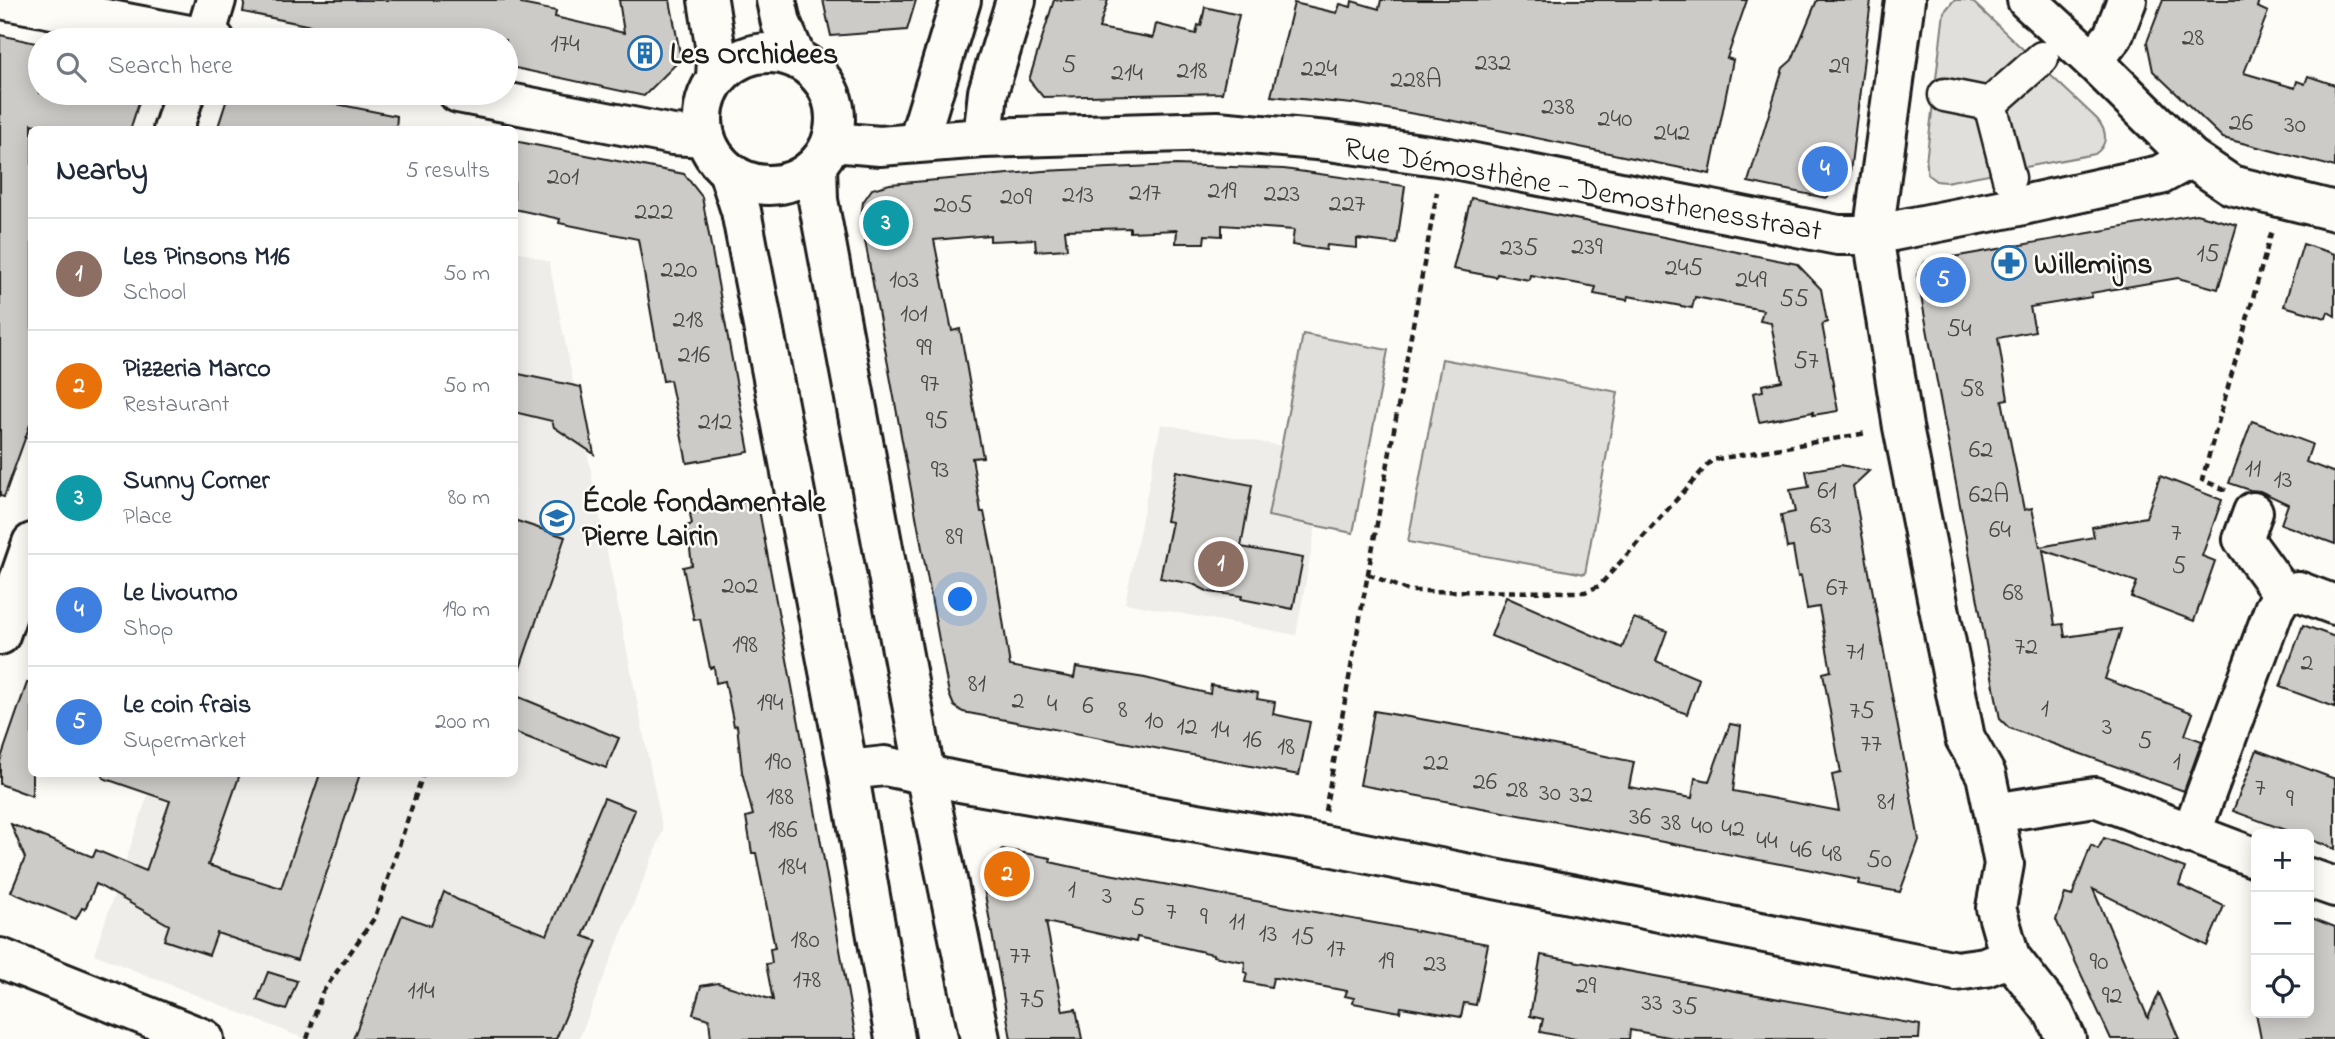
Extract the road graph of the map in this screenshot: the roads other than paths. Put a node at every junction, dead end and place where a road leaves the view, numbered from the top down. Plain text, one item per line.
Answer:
1 (6, 0) edge
2 (216, 0) edge
3 (708, 0) edge
4 (776, 0) edge
5 (961, 0) edge
6 (1016, 0) edge
7 (1906, 0) edge
8 (2027, 0) edge
9 (2127, 0) edge
10 (130, 11) edge
11 (176, 28) edge
12 (210, 28) edge
13 (796, 58) junction
14 (2042, 58) dead end
15 (2093, 61) junction
16 (716, 79) junction
17 (1935, 93) dead end
18 (1990, 104) junction
19 (181, 105) edge
20 (518, 105) edge
21 (174, 126) edge
22 (705, 137) junction
23 (983, 138) junction
24 (918, 142) junction
25 (825, 154) junction
26 (2191, 158) junction
27 (727, 171) junction
28 (2009, 177) dead end
29 (2335, 211) edge
30 (1873, 235) junction
31 (2253, 512) road end
32 (28, 554) edge
33 (2283, 594) junction
34 (2335, 604) edge
35 (0, 635) edge
36 (848, 770) junction
37 (925, 773) junction
38 (1994, 813) junction
39 (2191, 834) junction
40 (2251, 856) edge
41 (2314, 880) edge
42 (2335, 887) edge
43 (2010, 957) junction
44 (0, 958) edge
45 (204, 1039) edge
46 (895, 1039) edge
47 (980, 1039) edge
48 (2066, 1039) edge

1 - 10 street
2 - 12 street
3 - 16 street
4 - 13 street
5 - 24 street
6 - 23 street
7 - 30 street
8 - 15 street
9 - 15 street
10 - 11 street
13 - 16 street
13 - 25 street
14 - 18 street
15 - 26 street
16 - 22 street
17 - 18 street
18 - 28 street
19 - 21 street
20 - 22 street
22 - 27 street
23 - 24 street, Rue Démosthène - Demosthenesstraat
23 - 30 street, Rue Démosthène - Demosthenesstraat
24 - 25 street, Rue Démosthène - Demosthenesstraat
25 - 27 street
25 - 37 street
26 - 29 street
26 - 30 street, Rue Démosthène - Demosthenesstraat
27 - 36 street
30 - 38 street
31 - 33 street
32 - 35 street
33 - 34 street
33 - 39 street
36 - 37 street
36 - 46 street
37 - 43 street
37 - 47 street
38 - 39 street
38 - 43 street
39 - 40 street
41 - 42 street
43 - 48 street
44 - 45 street

